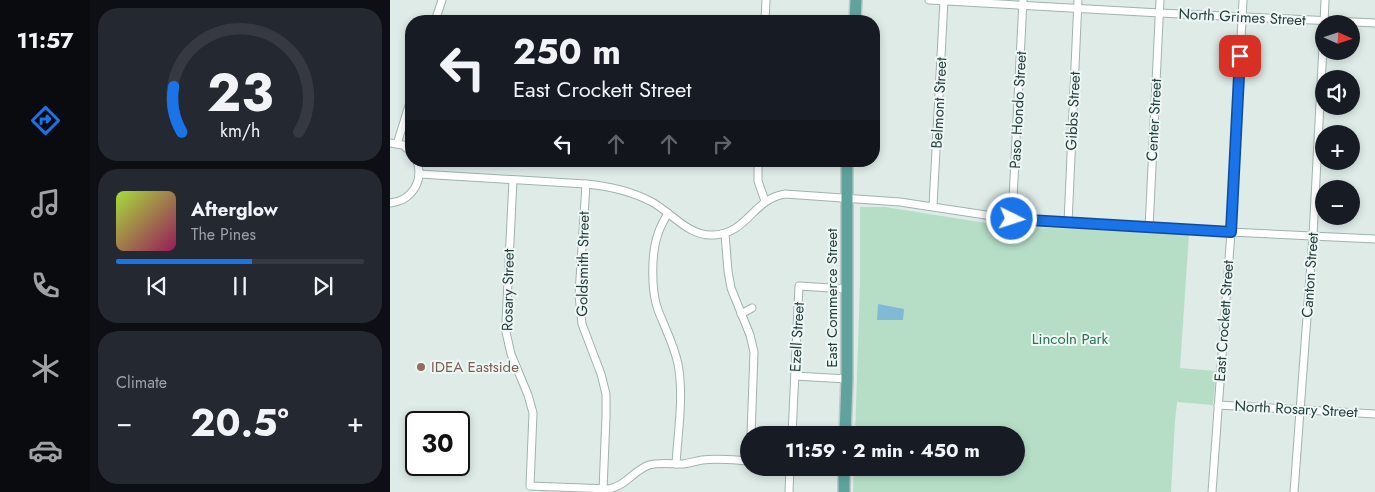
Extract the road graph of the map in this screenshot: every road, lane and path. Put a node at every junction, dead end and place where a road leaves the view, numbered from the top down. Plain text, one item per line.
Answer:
1 (442, 0) edge
2 (766, 0) edge
3 (856, 0) edge
4 (929, 0) edge
5 (944, 0) edge
6 (1078, 0) edge
7 (1160, 0) edge
8 (1243, 0) edge
9 (1325, 0) edge
10 (1023, 3) edge
11 (1078, 9) junction
12 (1160, 13) junction
13 (437, 15) edge
14 (765, 15) edge
15 (855, 15) edge
16 (1324, 15) edge
17 (1242, 16) junction
18 (1315, 23) edge
19 (1360, 23) edge
20 (1375, 23) edge
21 (1322, 60) edge
22 (405, 115) edge
23 (394, 143) edge
24 (418, 167) edge
25 (758, 167) edge
26 (847, 167) edge
27 (419, 174) junction
28 (513, 180) junction
29 (586, 184) junction
30 (847, 198) junction
31 (765, 201) junction
32 (390, 203) edge
33 (933, 206) junction
34 (668, 213) junction
35 (1012, 219) junction
36 (1068, 223) junction
37 (1149, 228) junction
38 (1231, 232) junction
39 (725, 234) junction
40 (1313, 236) junction
41 (1375, 239) edge
42 (847, 289) junction
43 (752, 308) dead end
44 (741, 314) junction
45 (795, 376) junction
46 (847, 379) junction
47 (1218, 405) junction
48 (1300, 410) junction
49 (1375, 414) edge
50 (751, 426) edge
51 (792, 426) edge
52 (845, 426) edge
53 (740, 460) edge
54 (676, 464) junction
55 (790, 476) edge
56 (844, 476) edge
57 (603, 490) junction
58 (789, 492) edge
59 (844, 492) edge
60 (1212, 492) edge
61 (1294, 492) edge

1 - 13 street
2 - 14 street
3 - 15 main road
4 - 5 street, North Grimes Street
5 - 10 street, North Grimes Street
5 - 33 street, Belmont Street
6 - 11 street, Gibbs Street
7 - 12 street, Center Street
8 - 17 street, East Crockett Street
9 - 16 street, Canton Street
10 - 11 street, North Grimes Street
10 - 35 street, Paso Hondo Street
11 - 12 street, North Grimes Street
11 - 36 street, Gibbs Street
12 - 17 street, North Grimes Street
12 - 37 street, Center Street
17 - 18 street, North Grimes Street
17 - 38 street, East Crockett Street
19 - 20 street, North Grimes Street
21 - 40 street, Canton Street
22 - 23 street
24 - 27 street
25 - 31 street
26 - 30 main road, East Commerce Street
27 - 28 street
27 - 32 street
28 - 29 street
28 - 57 street, Rosary Street
29 - 34 street
29 - 57 street, Goldsmith Street
30 - 31 street
30 - 33 street
30 - 42 main road, East Commerce Street
31 - 39 street
33 - 35 street
34 - 39 street
34 - 54 street
35 - 36 street
36 - 37 street
37 - 38 street
38 - 40 street
38 - 47 street, East Crockett Street
39 - 44 street
40 - 41 street
40 - 48 street, Canton Street
42 - 45 street, Ezell Street
42 - 46 main road, East Commerce Street
43 - 44 street
44 - 50 street
45 - 46 street
45 - 51 street, Ezell Street
46 - 52 main road, East Commerce Street
47 - 48 street, North Rosary Street
47 - 60 street, East Crockett Street
48 - 49 street, North Rosary Street
48 - 61 street, Canton Street
53 - 54 street
54 - 57 street
55 - 58 street
56 - 59 main road

